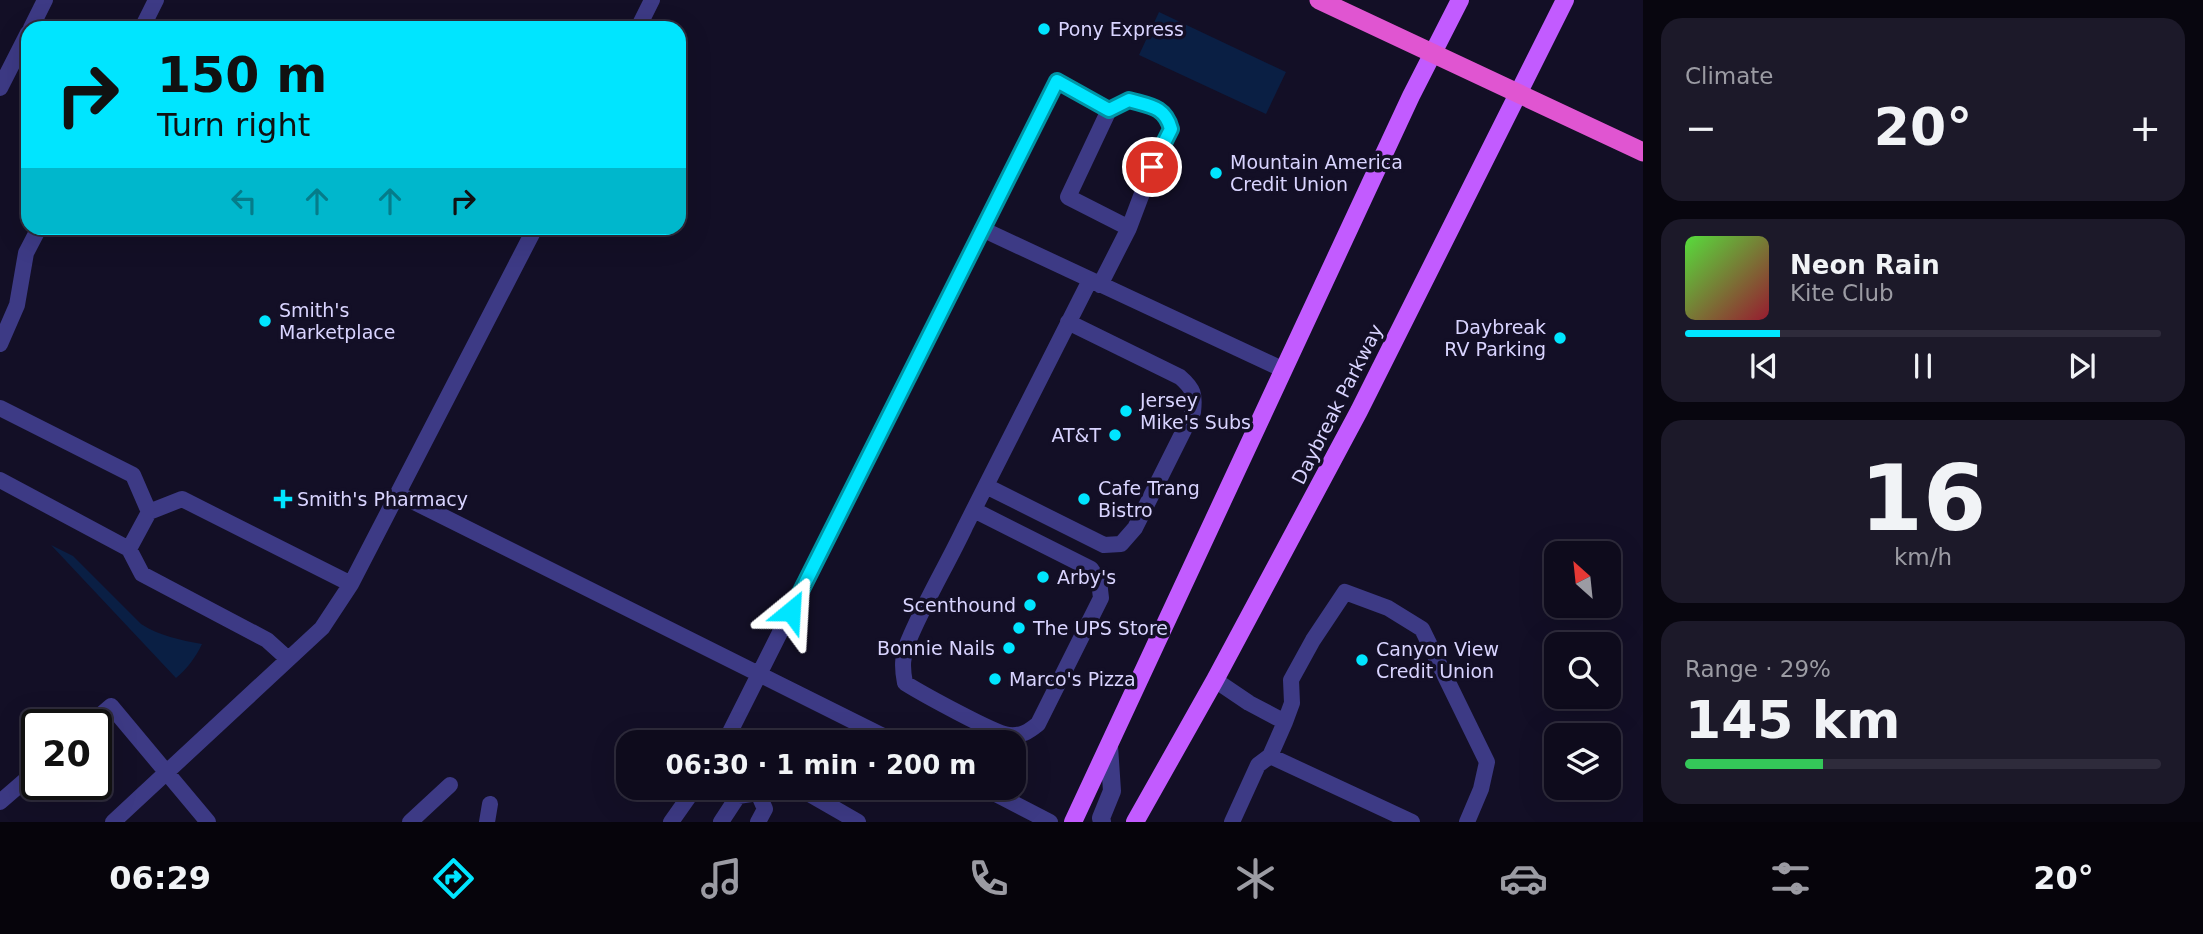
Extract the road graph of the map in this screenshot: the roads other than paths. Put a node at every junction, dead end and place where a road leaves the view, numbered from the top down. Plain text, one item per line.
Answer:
1 (45, 0) edge
2 (156, 0) edge
3 (652, 0) edge
4 (1319, 0) edge
5 (1460, 0) edge
6 (1565, 0) edge
7 (34, 21) edge
8 (146, 21) edge
9 (642, 21) edge
10 (21, 47) edge
11 (1432, 52) junction
12 (0, 88) edge
13 (1519, 93) junction
14 (1109, 110) junction
15 (1643, 152) edge
16 (1129, 228) junction
17 (982, 229) junction
18 (35, 235) edge
19 (532, 235) edge
20 (1095, 282) junction
21 (1068, 322) junction
22 (0, 344) edge
23 (1282, 369) junction
24 (0, 408) edge
25 (0, 480) edge
26 (986, 486) junction
27 (398, 494) junction
28 (974, 510) junction
29 (149, 512) junction
30 (129, 549) junction
31 (351, 584) junction
32 (288, 659) junction
33 (760, 673) junction
34 (1215, 680) junction
35 (108, 709) edge
36 (1285, 722) junction
37 (731, 730) edge
38 (872, 730) edge
39 (1109, 746) junction
40 (1270, 756) junction
41 (166, 773) junction
42 (21, 784) edge
43 (450, 785) dead end
44 (687, 800) edge
45 (736, 800) edge
46 (762, 800) edge
47 (820, 800) edge
48 (1007, 800) edge
49 (0, 802) edge
50 (490, 804) dead end
51 (1376, 815) edge
52 (113, 822) edge
53 (208, 822) edge
54 (410, 822) edge
55 (487, 822) edge
56 (671, 822) edge
57 (722, 822) edge
58 (758, 822) edge
59 (858, 822) edge
60 (1049, 822) edge
61 (1073, 822) edge
62 (1102, 822) edge
63 (1135, 822) edge
64 (1232, 822) edge
65 (1412, 822) edge
66 (1467, 822) edge

1 - 7 lane
2 - 8 lane
3 - 9 lane
4 - 11 highway
5 - 11 main road
6 - 13 main road, Daybreak Parkway
10 - 12 lane
11 - 13 highway
11 - 23 main road
13 - 15 highway
13 - 34 main road, Daybreak Parkway
14 - 16 lane
14 - 16 lane
14 - 17 lane
16 - 20 lane
17 - 20 lane
17 - 33 lane
18 - 22 lane
19 - 27 lane
20 - 21 lane
20 - 23 lane
21 - 26 lane
21 - 26 lane
23 - 39 main road
24 - 29 lane
25 - 30 lane
26 - 28 lane
27 - 31 lane
27 - 33 lane
28 - 28 lane
29 - 30 lane
29 - 31 lane
30 - 32 lane
31 - 32 lane
32 - 41 lane
33 - 37 lane
33 - 38 lane
34 - 36 lane
34 - 63 main road, Daybreak Parkway
35 - 41 lane
36 - 40 lane
36 - 66 lane
39 - 61 main road
39 - 62 street
40 - 51 lane
40 - 64 lane
41 - 52 lane
41 - 53 lane
42 - 49 lane
43 - 54 lane
44 - 56 lane
45 - 57 lane
46 - 58 lane
47 - 59 lane
48 - 60 lane
50 - 55 lane
51 - 65 lane

